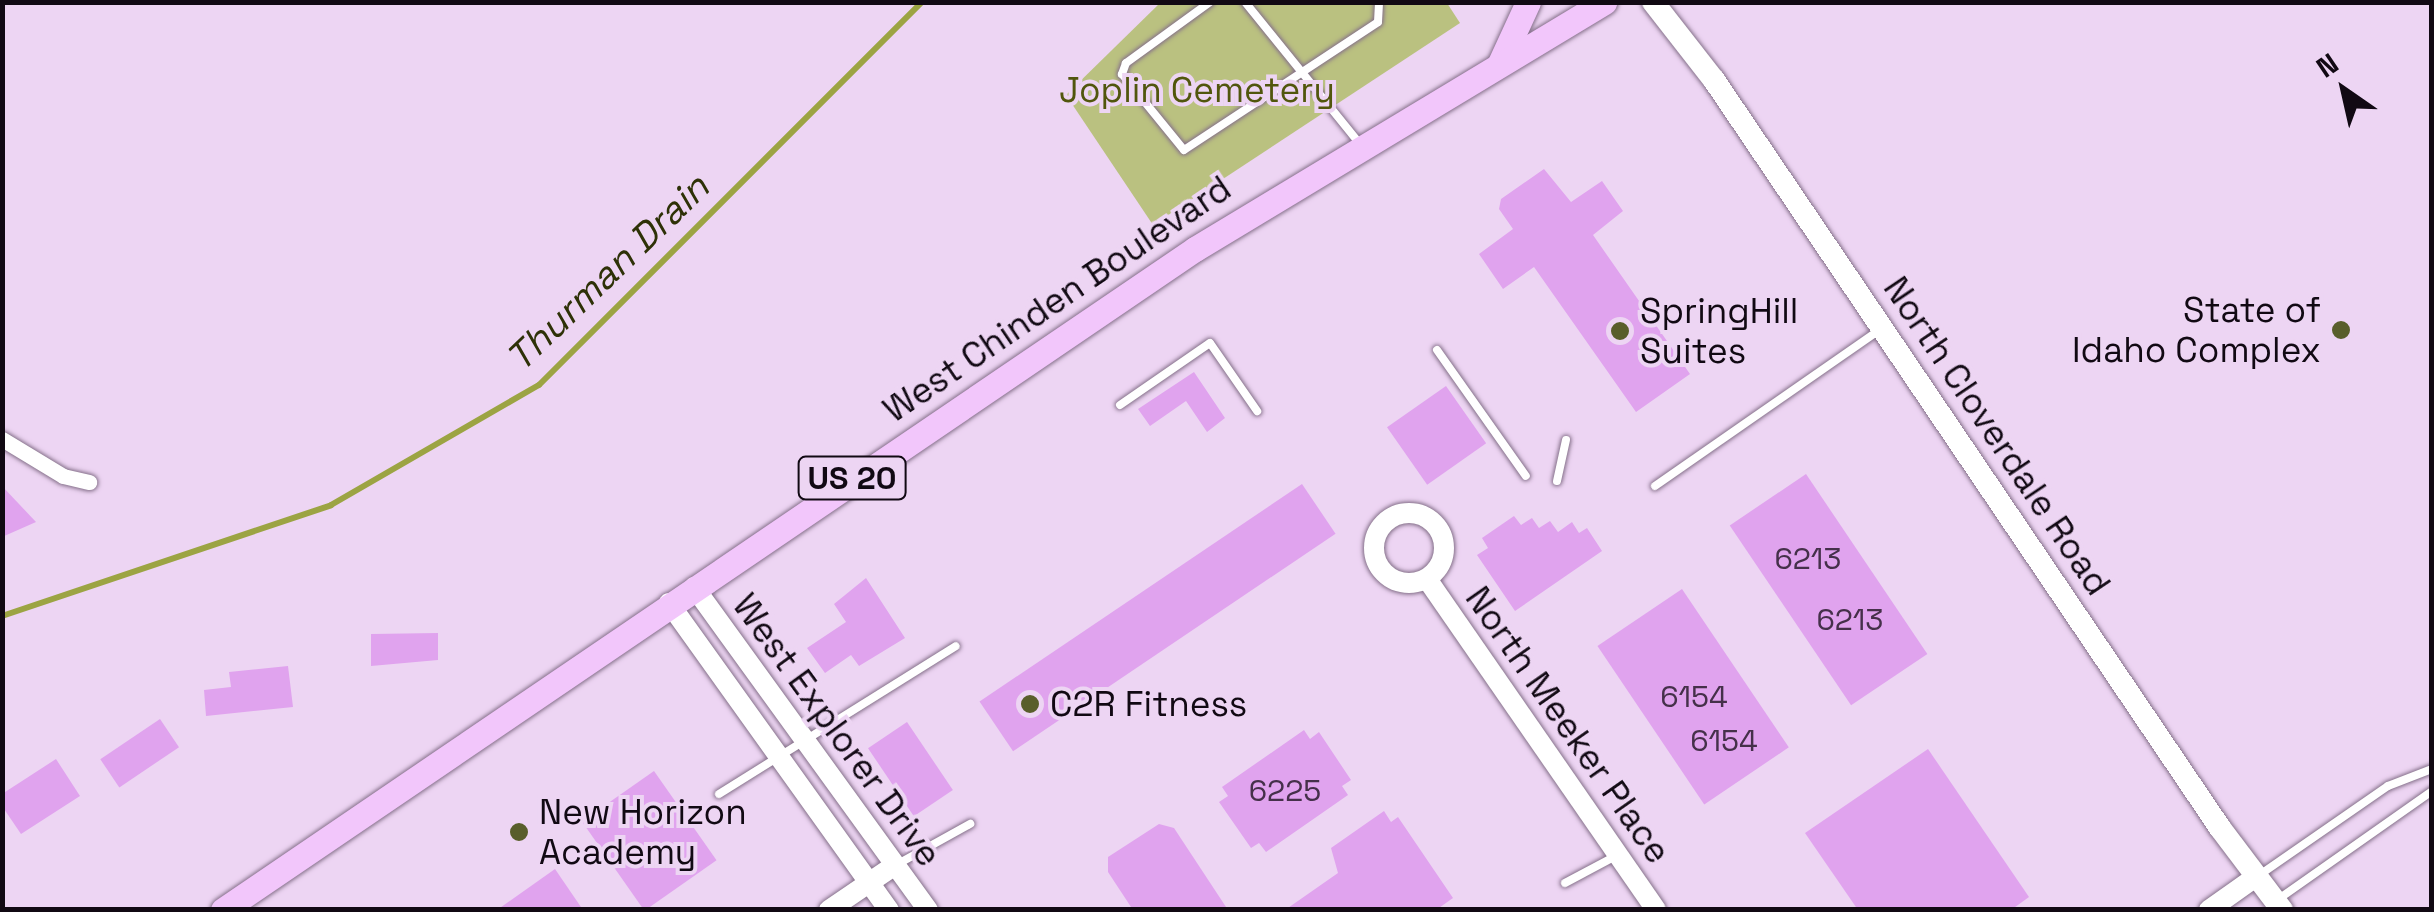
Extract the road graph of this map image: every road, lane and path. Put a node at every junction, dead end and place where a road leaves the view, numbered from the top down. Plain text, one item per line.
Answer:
1 (1210, 2) edge
2 (1245, 2) edge
3 (1379, 2) edge
4 (1528, 2) edge
5 (1604, 2) edge
6 (1653, 2) edge
7 (1500, 63) junction
8 (1301, 71) junction
9 (1360, 144) junction
10 (1881, 329) junction
11 (1437, 350) dead end
12 (1120, 406) dead end
13 (1257, 411) dead end
14 (2, 439) edge
15 (1566, 440) dead end
16 (1526, 476) dead end
17 (1557, 481) dead end
18 (89, 482) dead end
19 (1655, 486) dead end
20 (1427, 578) dead end
21 (694, 587) junction
22 (669, 604) junction
23 (956, 646) dead end
24 (804, 739) junction
25 (778, 756) junction
26 (2432, 768) edge
27 (2432, 791) edge
28 (719, 794) dead end
29 (970, 824) dead end
30 (1618, 854) junction
31 (892, 867) junction
32 (2258, 876) junction
33 (1565, 883) dead end
34 (866, 885) junction
35 (2274, 907) edge
36 (223, 910) edge
37 (829, 910) edge
38 (889, 910) edge
39 (928, 910) edge
40 (1656, 910) edge
41 (2209, 910) edge

1 - 8 lane
2 - 8 lane
3 - 8 lane
4 - 7 main road
5 - 7 main road, West Chinden Boulevard
6 - 10 main road, North Cloverdale Road
7 - 9 main road, West Chinden Boulevard / US 20
8 - 9 lane
9 - 21 main road, West Chinden Boulevard / US 20
10 - 19 lane
10 - 32 main road, North Cloverdale Road
11 - 16 lane
12 - 13 lane
14 - 18 street
15 - 17 lane
20 - 30 street, North Meeker Place
21 - 22 main road, West Chinden Boulevard / US 20
21 - 24 street, West Explorer Drive
22 - 25 street, West Explorer Drive
22 - 36 main road, West Chinden Boulevard / US 20
23 - 24 lane
24 - 25 lane
24 - 31 street, West Explorer Drive
25 - 28 lane
25 - 34 street, West Explorer Drive
26 - 32 lane
27 - 35 lane
29 - 31 lane
30 - 33 lane
30 - 40 street, North Meeker Place
31 - 34 street
31 - 39 street, West Explorer Drive
32 - 35 main road, North Cloverdale Road
32 - 41 street
34 - 37 street
34 - 38 street, West Explorer Drive

